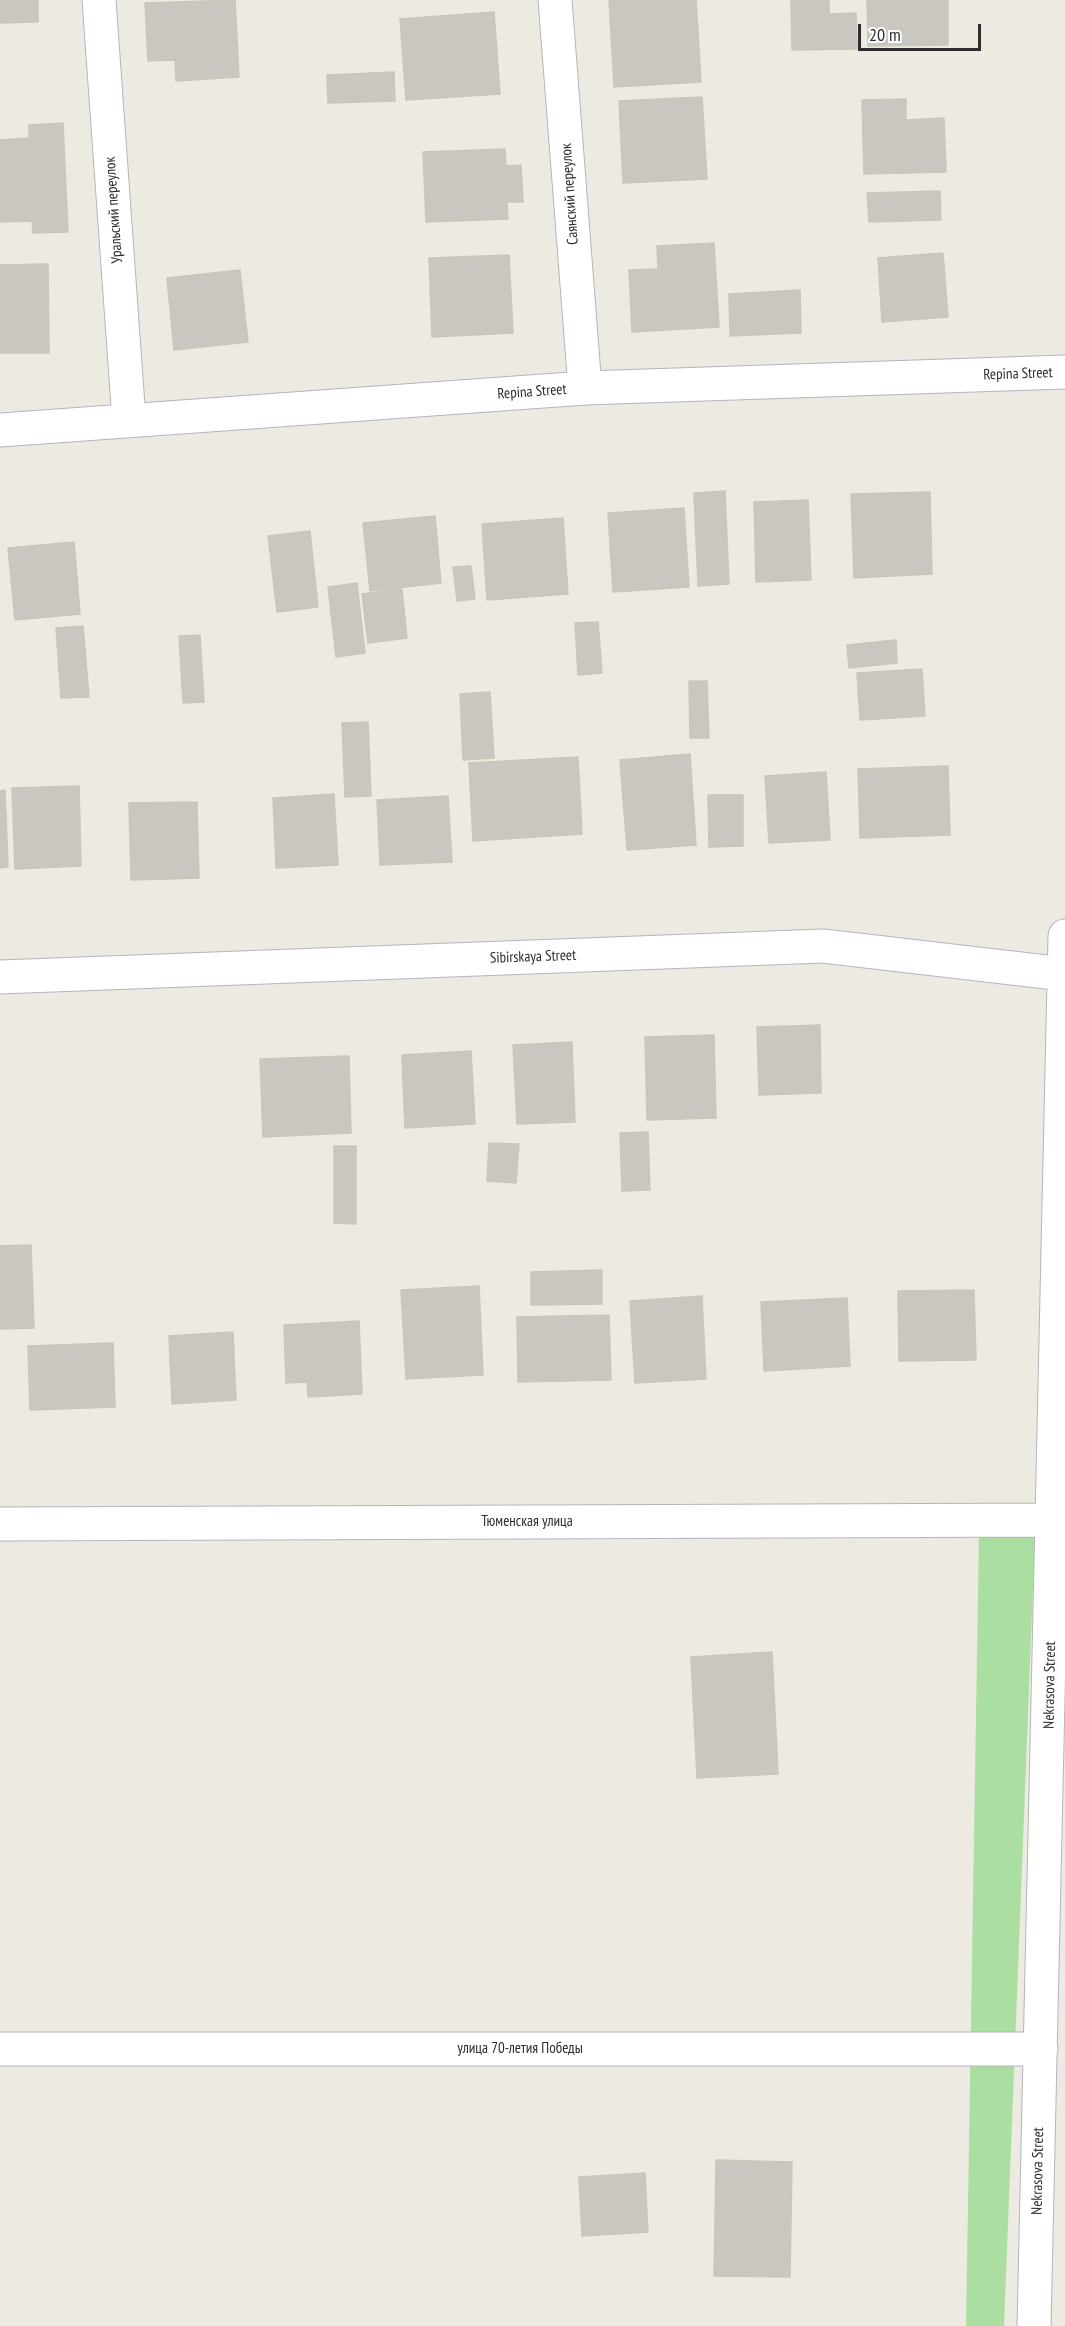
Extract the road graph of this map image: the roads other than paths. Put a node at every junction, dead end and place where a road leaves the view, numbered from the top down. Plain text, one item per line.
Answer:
1 (99, 0) edge
2 (555, 0) edge
3 (1065, 372) edge
4 (585, 388) junction
5 (129, 420) junction
6 (0, 430) edge
7 (1065, 936) edge
8 (1064, 975) edge
9 (0, 977) edge
10 (1054, 1520) junction
11 (0, 1524) edge
12 (0, 2049) edge
13 (1041, 2049) junction
14 (1034, 2326) edge

1 - 5 street, Уральский переулок
2 - 4 street, Саянский переулок
3 - 4 street, Repina Street
4 - 5 street, Repina Street
5 - 6 street, Repina Street
7 - 8 street, Nekrasova Street
8 - 9 street, Sibirskaya Street
8 - 10 street, Nekrasova Street
10 - 11 street, Тюменская улица
10 - 13 street, Nekrasova Street
12 - 13 street, улица 70-летия Победы
13 - 14 street, Nekrasova Street

